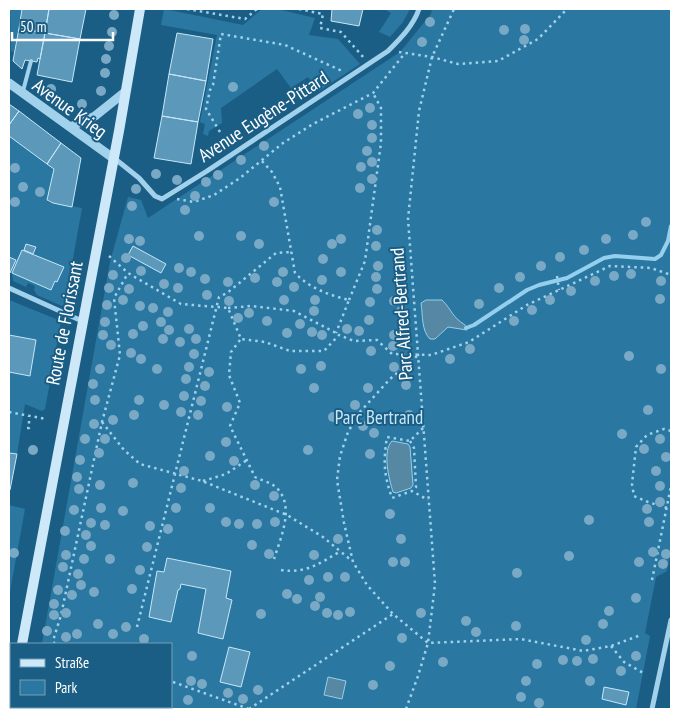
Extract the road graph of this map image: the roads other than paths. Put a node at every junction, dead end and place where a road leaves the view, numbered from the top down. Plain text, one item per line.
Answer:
1 (140, 9) edge
2 (419, 9) edge
3 (31, 61) dead end
4 (9, 83) edge
5 (125, 92) junction
6 (22, 93) junction
7 (70, 127) junction
8 (114, 158) junction
9 (9, 288) edge
10 (82, 320) junction
11 (671, 620) edge
12 (22, 643) edge
13 (652, 709) edge

1 - 5 main road, Route de Florissant
2 - 8 street, Avenue Eugène-Pittard
3 - 6 lane
4 - 6 street, Avenue Krieg
5 - 7 street
5 - 8 main road, Route de Florissant
6 - 7 street, Avenue Krieg
7 - 8 street, Avenue Krieg
8 - 10 main road, Route de Florissant
9 - 10 street
10 - 12 main road, Route de Florissant
11 - 13 street

